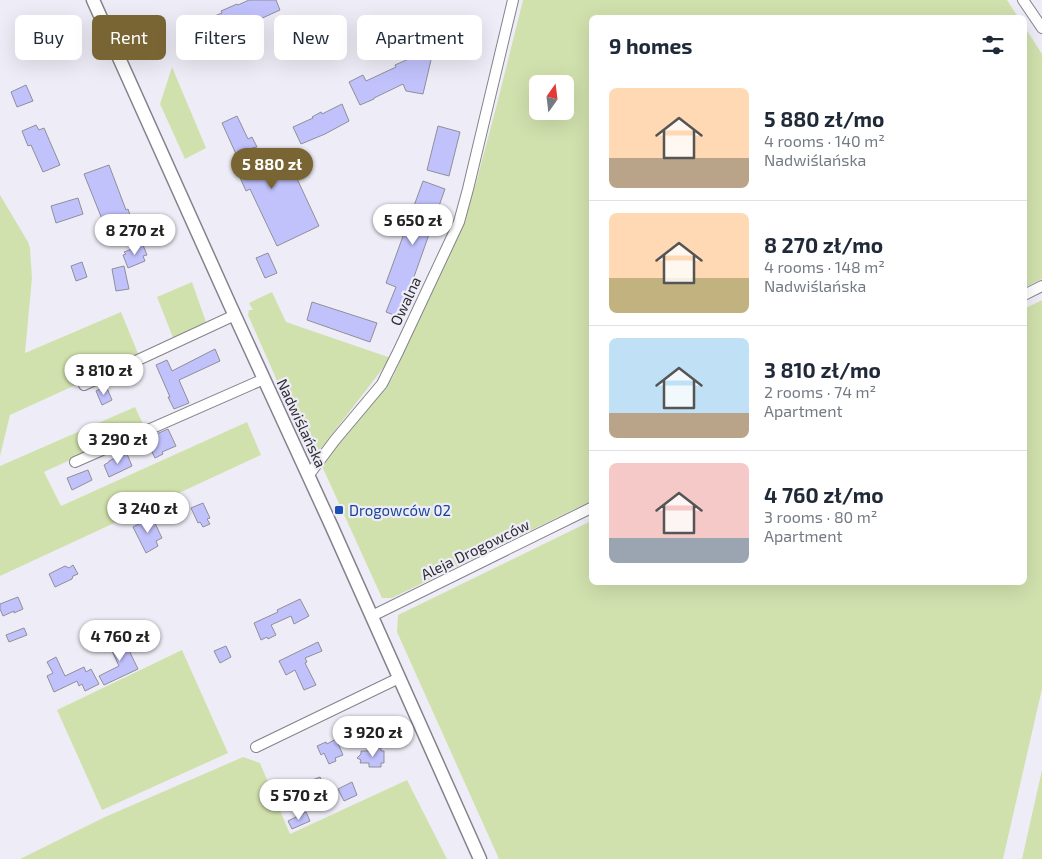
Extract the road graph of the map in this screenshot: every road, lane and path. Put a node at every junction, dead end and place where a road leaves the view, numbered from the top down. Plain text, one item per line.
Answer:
1 (94, 0) edge
2 (513, 0) edge
3 (1023, 0) edge
4 (1042, 28) edge
5 (1042, 286) edge
6 (1027, 294) edge
7 (235, 315) junction
8 (264, 379) junction
9 (84, 385) dead end
10 (75, 462) dead end
11 (308, 476) junction
12 (589, 509) edge
13 (372, 616) junction
14 (399, 678) junction
15 (256, 747) dead end
16 (480, 859) edge

1 - 7 main road, Nadwiślańska
2 - 11 street, Owalna
3 - 4 street
5 - 6 street
7 - 8 main road, Nadwiślańska
7 - 9 street
8 - 10 street
8 - 11 main road, Nadwiślańska
11 - 13 main road, Nadwiślańska
12 - 13 street, Aleja Drogowców
13 - 14 main road, Nadwiślańska
14 - 15 street
14 - 16 main road, Nadwiślańska

